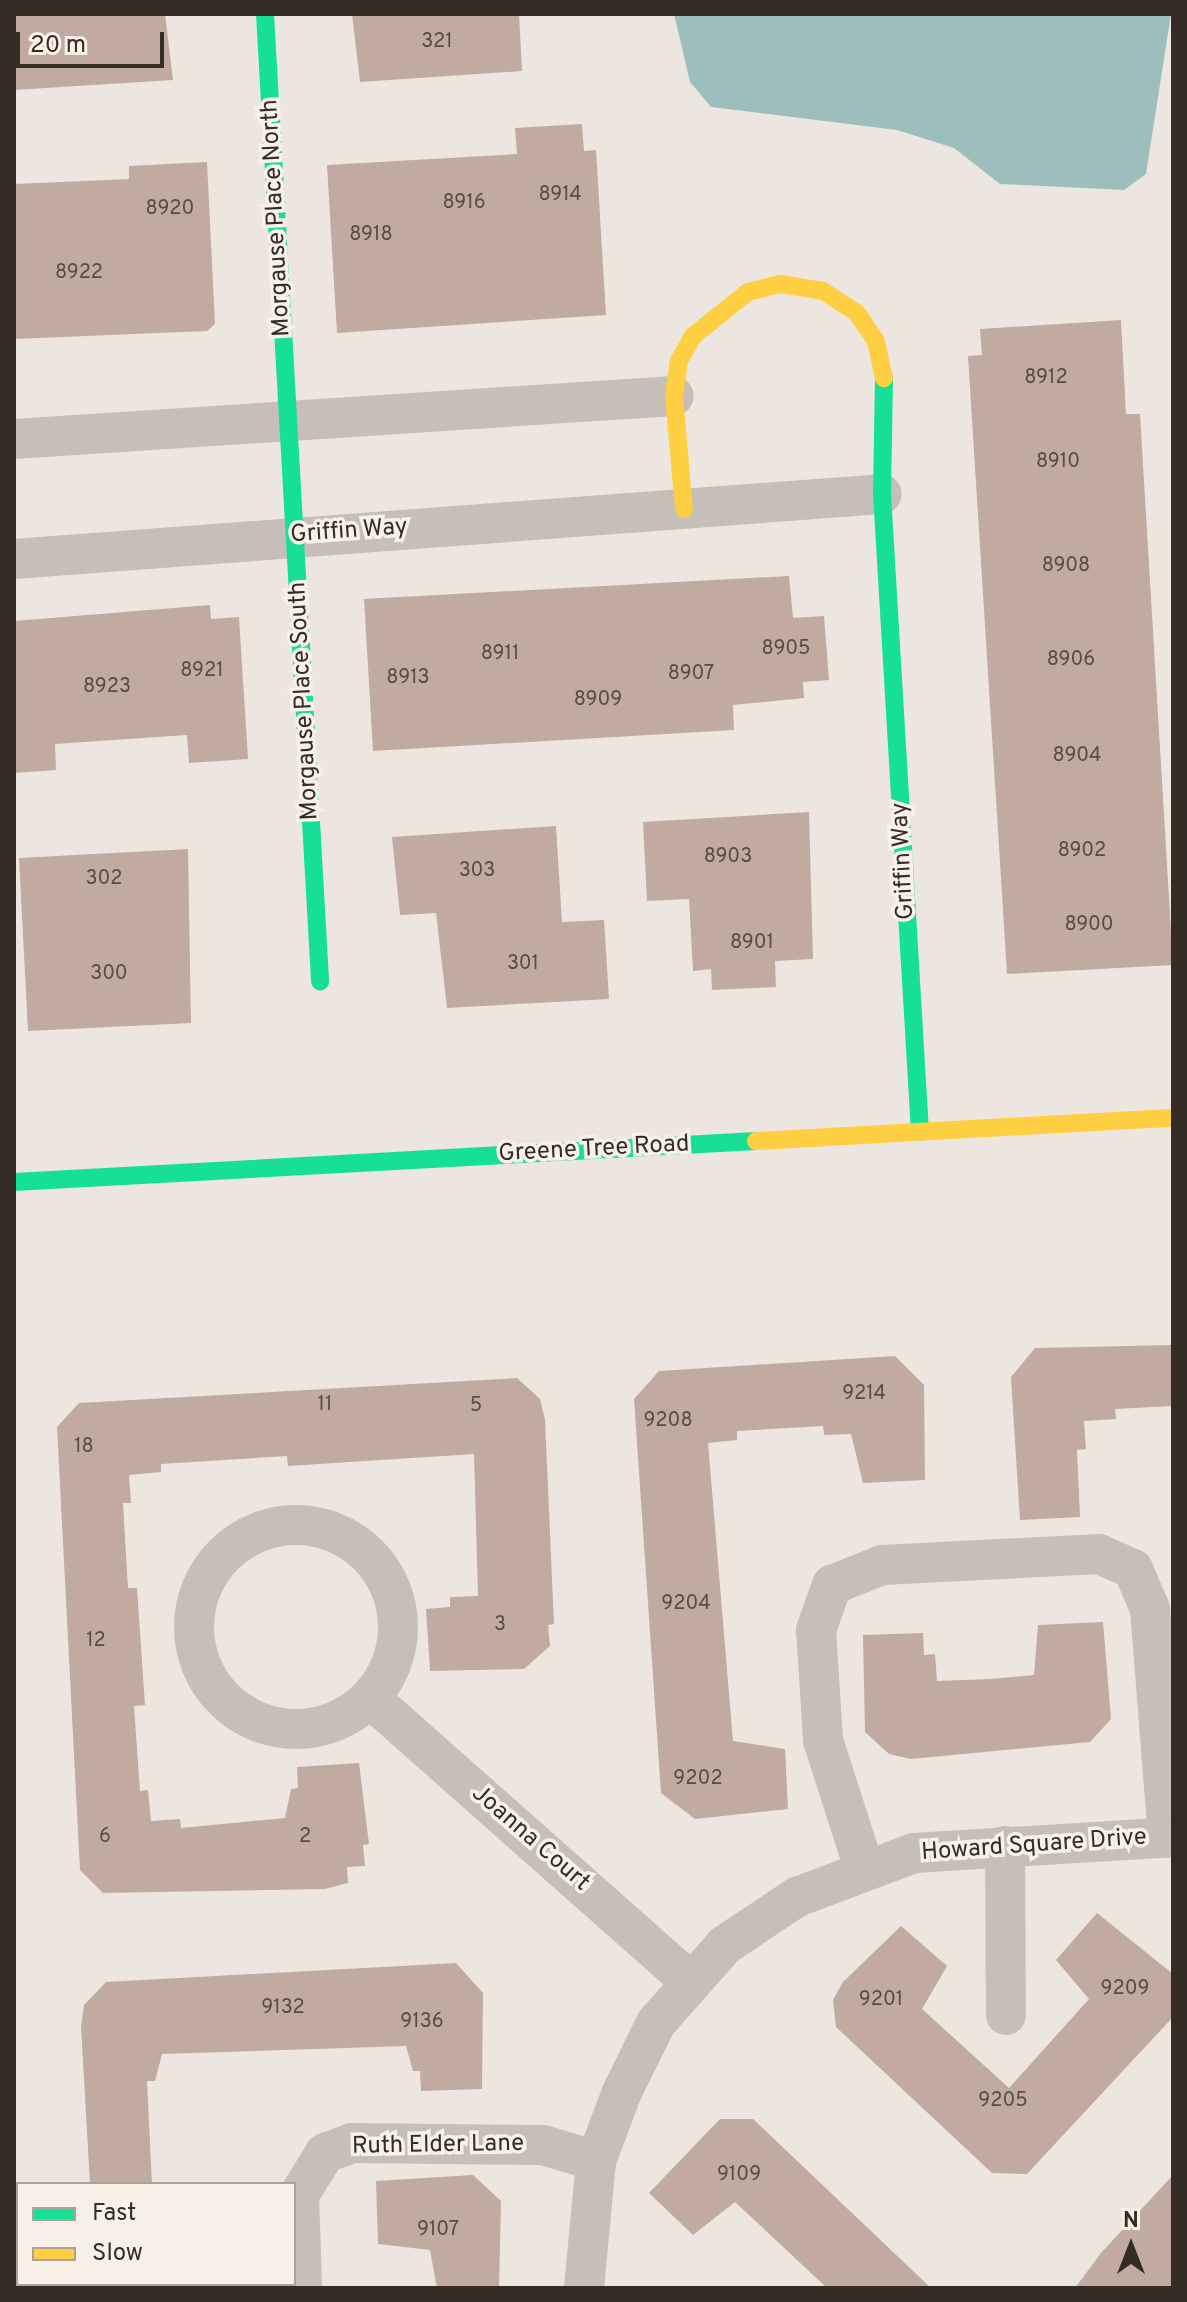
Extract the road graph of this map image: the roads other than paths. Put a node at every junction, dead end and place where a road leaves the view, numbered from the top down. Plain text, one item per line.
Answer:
1 (265, 14) edge
2 (674, 396) junction
3 (289, 421) junction
4 (14, 439) edge
5 (882, 494) junction
6 (684, 509) junction
7 (296, 536) junction
8 (14, 559) edge
9 (320, 981) dead end
10 (1173, 1118) edge
11 (920, 1132) junction
12 (14, 1182) edge
13 (371, 1699) junction
14 (1170, 1837) edge
15 (1005, 1846) junction
16 (864, 1868) junction
17 (689, 1980) junction
18 (1006, 2015) dead end
19 (596, 2161) junction
20 (302, 2288) edge
21 (584, 2288) edge

1 - 3 street, Morgause Place North
2 - 3 street
2 - 5 street, Griffin Way
2 - 6 street, Griffin Way
3 - 4 street
3 - 7 street, Morgause Place South
5 - 6 street, Griffin Way
5 - 11 street, Griffin Way
6 - 7 street, Griffin Way
7 - 8 street, Griffin Way
7 - 9 street, Morgause Place South
10 - 11 street, Greene Tree Road
11 - 12 street, Greene Tree Road
13 - 13 street
13 - 17 street, Joanna Court
14 - 15 street, Howard Square Drive
14 - 16 street
15 - 16 street, Howard Square Drive
15 - 18 street
16 - 17 street, Howard Square Drive
17 - 19 street, Howard Square Drive
19 - 20 street, Ruth Elder Lane
19 - 21 street, Howard Square Drive

